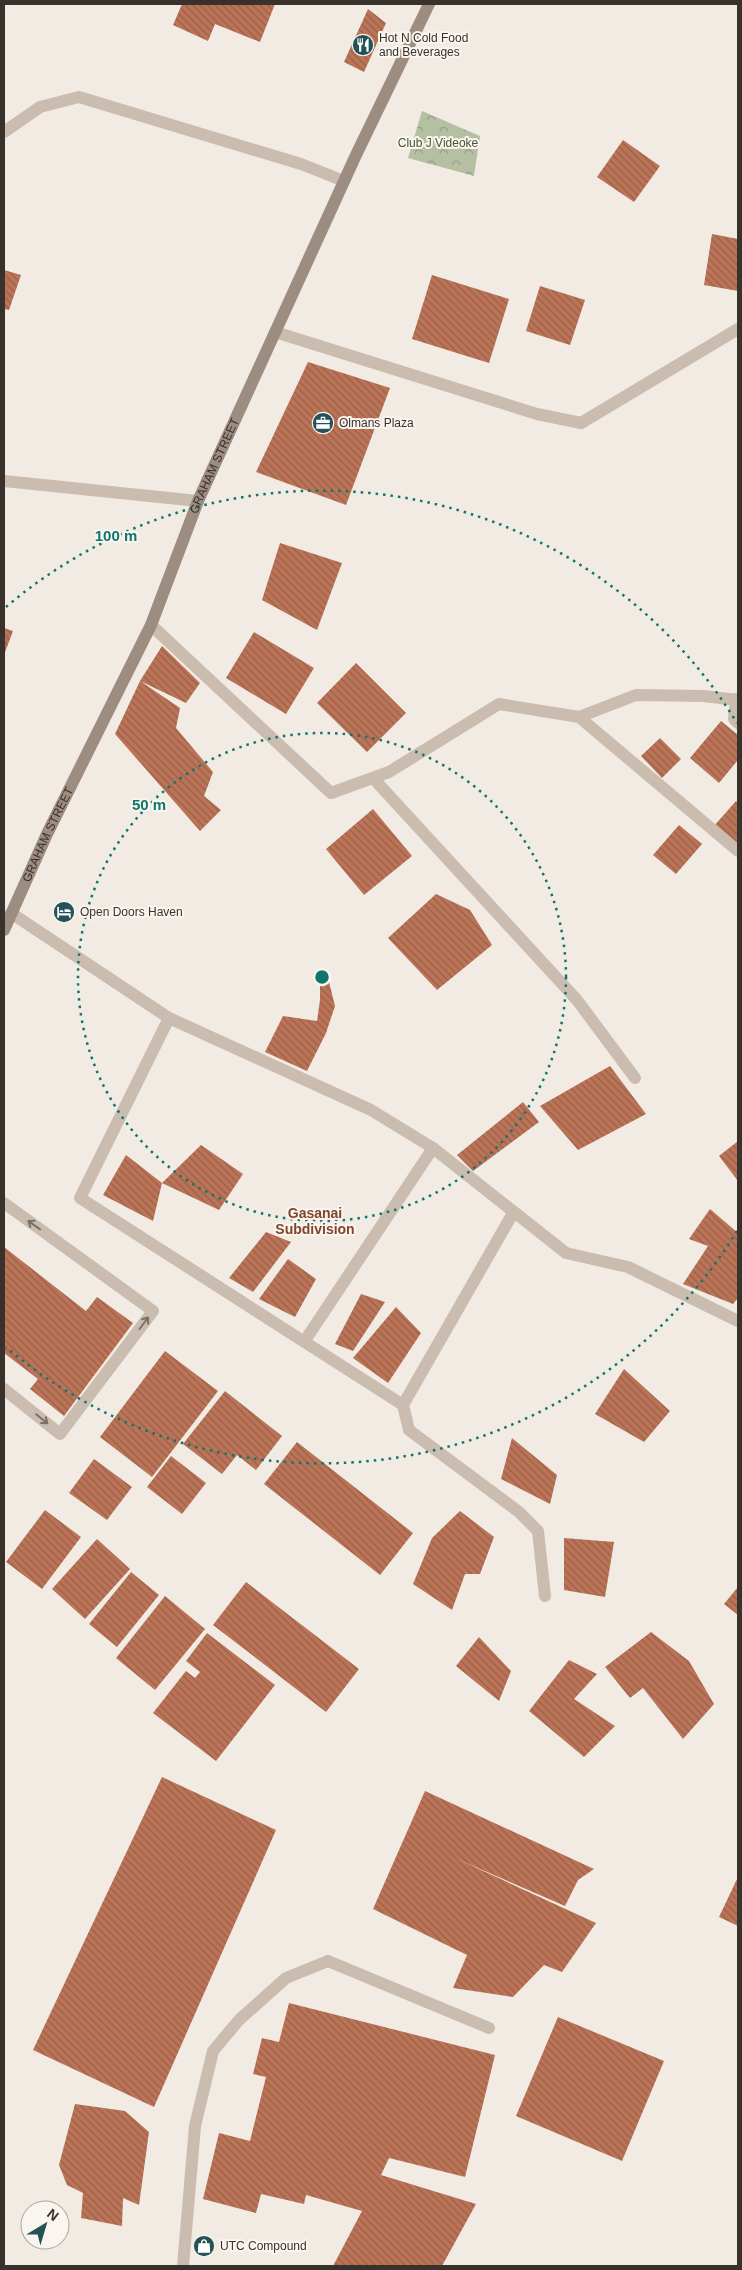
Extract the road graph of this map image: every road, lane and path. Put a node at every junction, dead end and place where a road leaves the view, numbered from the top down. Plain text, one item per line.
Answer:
1 (429, 4) edge
2 (4, 132) edge
3 (344, 181) junction
4 (738, 329) edge
5 (275, 332) junction
6 (4, 481) edge
7 (198, 501) junction
8 (151, 625) junction
9 (737, 699) edge
10 (579, 717) junction
11 (738, 723) edge
12 (373, 778) junction
13 (738, 851) edge
14 (11, 913) junction
15 (4, 930) edge
16 (169, 1018) junction
17 (634, 1078) dead end
18 (433, 1148) junction
19 (4, 1203) edge
20 (513, 1213) junction
21 (738, 1321) edge
22 (304, 1342) junction
23 (4, 1389) edge
24 (403, 1405) junction
25 (545, 1596) dead end
26 (488, 2028) dead end
27 (183, 2266) edge

1 - 3 main road, GRAHAM STREET
2 - 3 street
3 - 5 main road, GRAHAM STREET
4 - 5 street
5 - 7 main road, GRAHAM STREET
6 - 7 street
7 - 8 main road, GRAHAM STREET
8 - 12 street
8 - 14 main road, GRAHAM STREET
9 - 10 street
9 - 11 street
10 - 12 street
10 - 13 street
12 - 17 street
14 - 15 main road, GRAHAM STREET
14 - 16 street
16 - 18 street
16 - 22 street
18 - 20 street
18 - 22 street
23 -> 19 street
20 - 21 street
20 - 24 street
22 - 24 street
24 - 25 street
26 - 27 street

